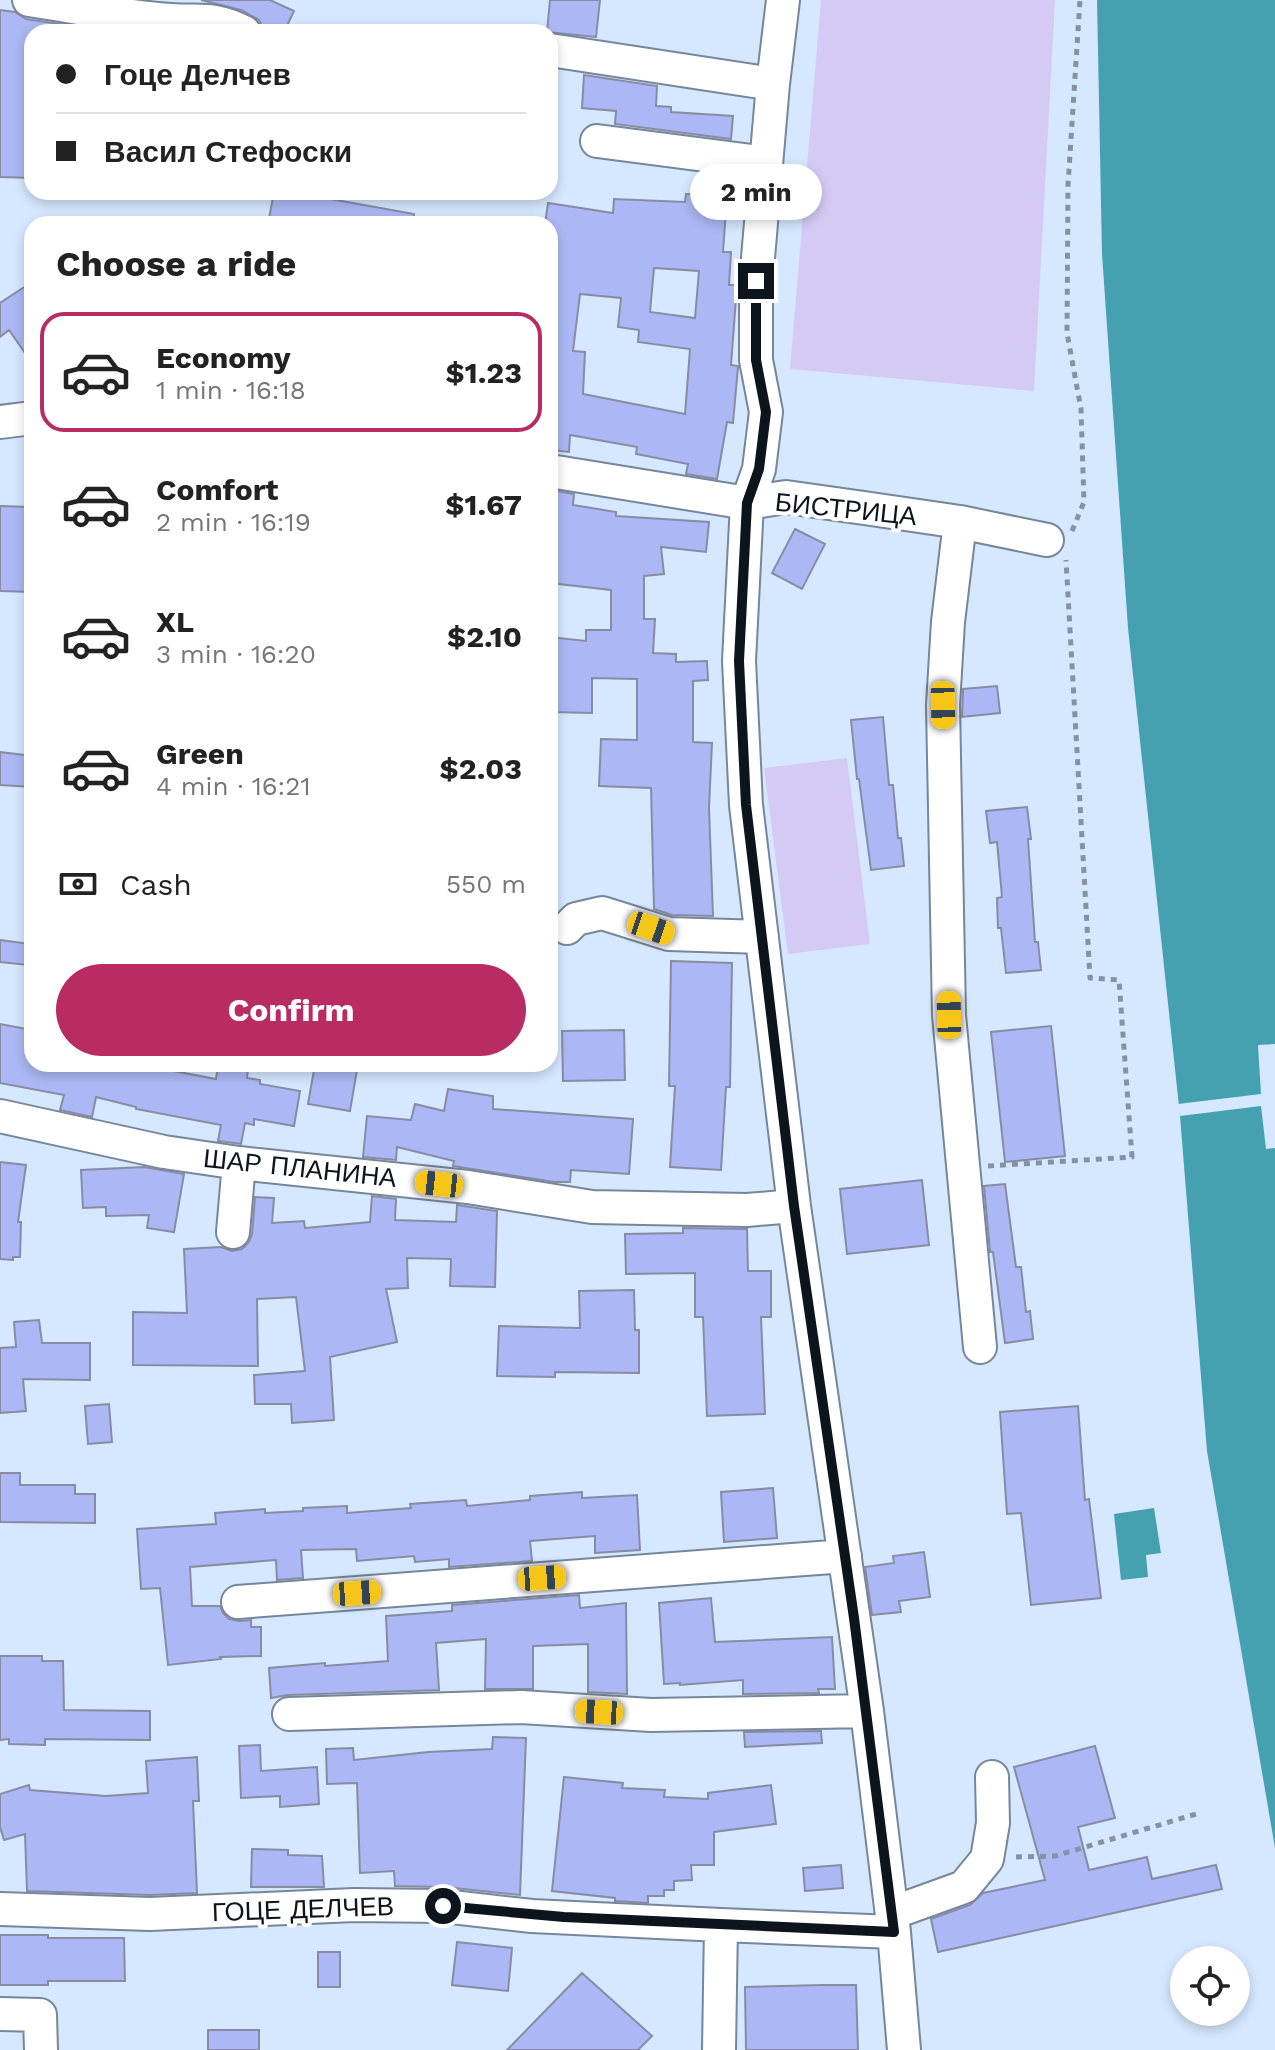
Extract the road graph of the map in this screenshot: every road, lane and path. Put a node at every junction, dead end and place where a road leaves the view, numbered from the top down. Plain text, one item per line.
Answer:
1 (29, 0) edge
2 (783, 0) edge
3 (1080, 0) edge
4 (227, 24) edge
5 (558, 51) edge
6 (773, 84) junction
7 (597, 141) dead end
8 (766, 163) junction
9 (24, 419) edge
10 (0, 422) edge
11 (558, 472) edge
12 (747, 503) junction
13 (960, 522) junction
14 (1056, 544) junction
15 (567, 928) dead end
16 (762, 937) junction
17 (0, 1116) edge
18 (239, 1163) junction
19 (963, 1169) junction
20 (794, 1206) junction
21 (233, 1232) dead end
22 (980, 1347) dead end
23 (845, 1556) junction
24 (238, 1602) dead end
25 (867, 1711) junction
26 (289, 1714) dead end
27 (992, 1777) dead end
28 (1196, 1814) dead end
29 (987, 1859) junction
30 (0, 1909) edge
31 (893, 1922) junction
32 (721, 1925) junction
33 (0, 2014) edge
34 (41, 2050) edge
35 (719, 2050) edge
36 (904, 2050) edge

1 - 4 street
2 - 6 street
3 - 14 path
5 - 6 street
6 - 8 street
7 - 8 street
8 - 12 street
9 - 10 street
11 - 12 street, БИСТРИЦА
12 - 13 street, БИСТРИЦА
12 - 16 street
13 - 14 street, БИСТРИЦА
13 - 19 street
14 - 19 path
15 - 16 street
16 - 20 street
17 - 18 street, ШАР ПЛАНИНА
18 - 20 street, ШАР ПЛАНИНА
18 - 21 street
19 - 22 street
20 - 23 street
23 - 24 street
23 - 25 street
25 - 26 street
25 - 31 street
27 - 29 street
28 - 29 path
29 - 31 street
30 - 32 street, ГОЦЕ ДЕЛЧЕВ
31 - 32 street, ГОЦЕ ДЕЛЧЕВ
31 - 36 street
32 - 35 street
33 - 34 street

